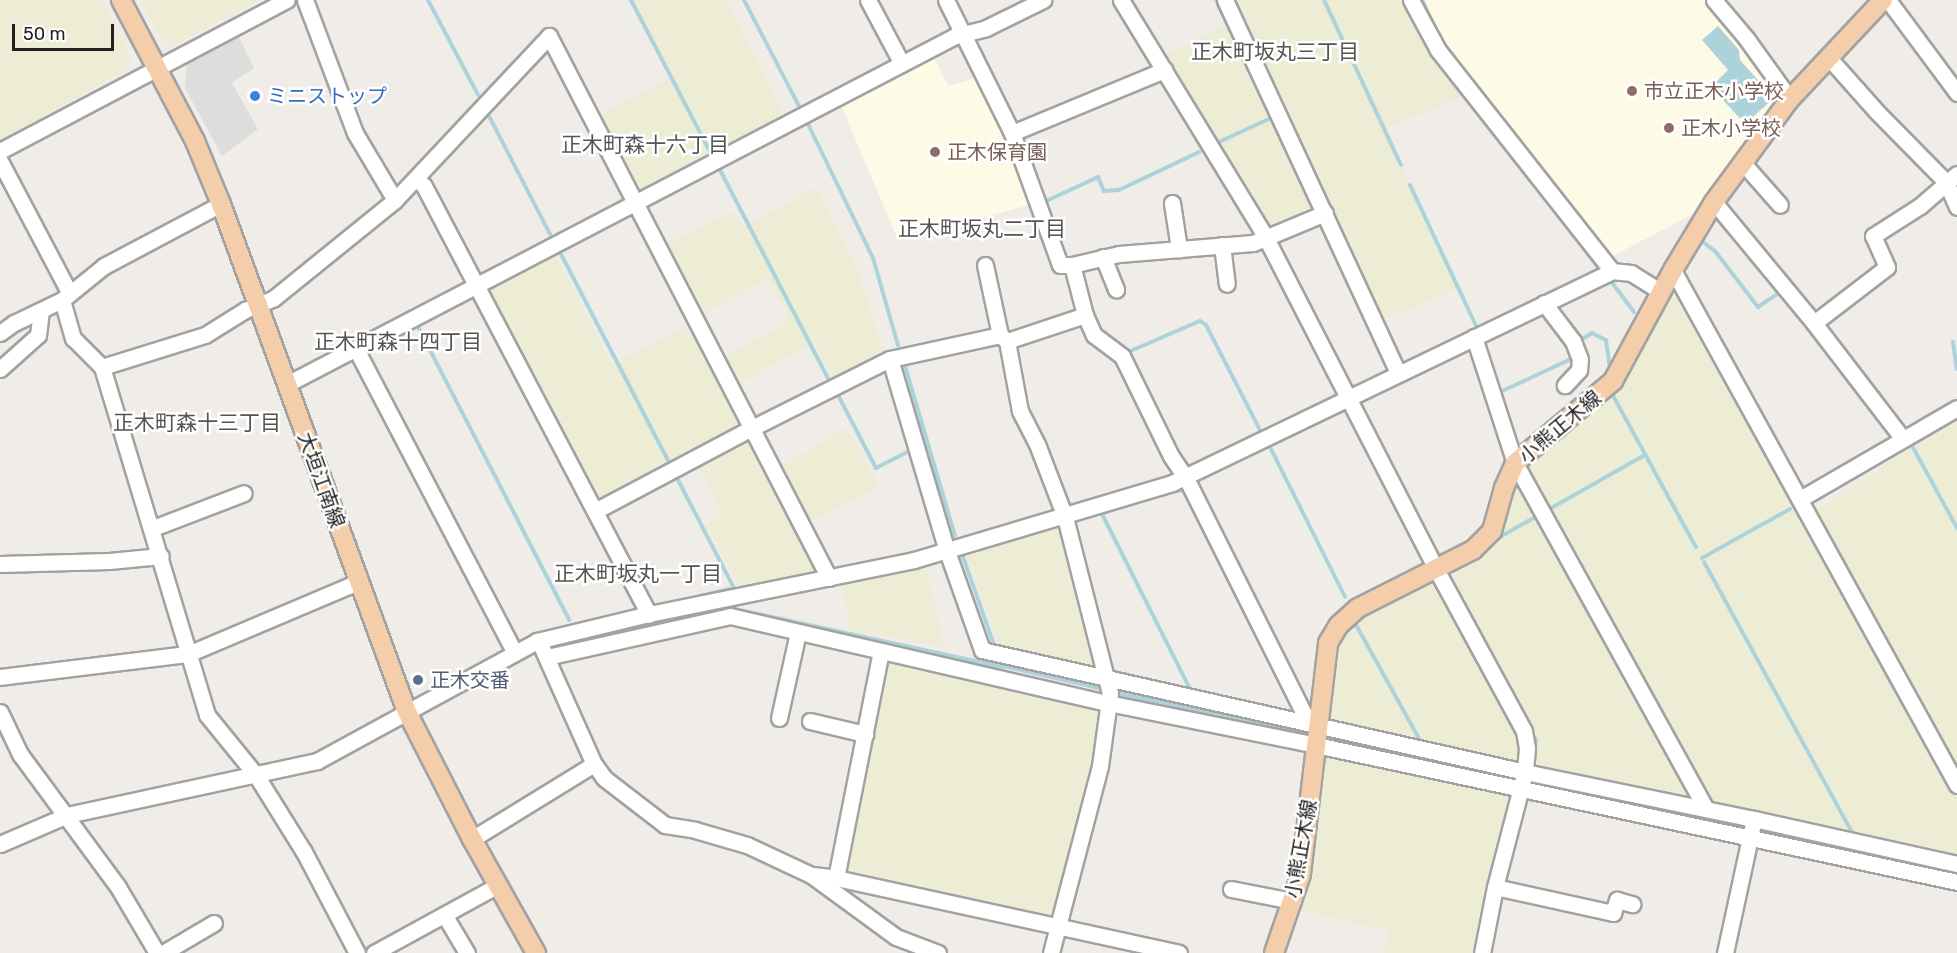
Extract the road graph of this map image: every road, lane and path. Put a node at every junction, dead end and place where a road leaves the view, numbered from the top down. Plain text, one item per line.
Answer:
1 (121, 0) edge
2 (287, 0) edge
3 (305, 0) edge
4 (868, 0) edge
5 (946, 0) edge
6 (1043, 0) edge
7 (1120, 0) edge
8 (1225, 0) edge
9 (1411, 0) edge
10 (1714, 0) edge
11 (1883, 0) edge
12 (1888, 0) edge
13 (1012, 7) edge
14 (965, 33) junction
15 (1829, 58) junction
16 (902, 64) junction
17 (156, 68) junction
18 (1164, 70) junction
19 (1957, 93) edge
20 (1790, 99) junction
21 (1012, 133) junction
22 (0, 151) edge
23 (0, 161) edge
24 (1742, 162) junction
25 (416, 177) junction
26 (1951, 178) edge
27 (395, 200) junction
28 (634, 202) junction
29 (1714, 202) junction
30 (1172, 203) dead end
31 (221, 204) junction
32 (1780, 205) dead end
33 (1957, 207) edge
34 (1325, 213) junction
35 (1266, 238) junction
36 (1222, 245) junction
37 (1179, 249) junction
38 (1103, 257) junction
39 (985, 265) dead end
40 (1072, 265) junction
41 (1673, 270) junction
42 (1612, 271) junction
43 (1227, 284) dead end
44 (476, 286) junction
45 (1116, 289) dead end
46 (1662, 292) junction
47 (66, 296) junction
48 (1545, 303) junction
49 (259, 304) junction
50 (41, 311) junction
51 (1085, 315) junction
52 (1814, 323) junction
53 (0, 333) edge
54 (1474, 337) junction
55 (1003, 338) junction
56 (356, 349) junction
57 (890, 359) junction
58 (102, 367) junction
59 (0, 369) edge
60 (1398, 373) junction
61 (287, 384) junction
62 (1565, 385) dead end
63 (1347, 397) junction
64 (1957, 408) edge
65 (752, 428) junction
66 (1903, 439) junction
67 (1515, 464) junction
68 (1186, 478) junction
69 (244, 493) dead end
70 (1800, 499) junction
71 (595, 511) junction
72 (1065, 516) junction
73 (153, 528) junction
74 (947, 551) junction
75 (161, 556) junction
76 (0, 564) edge
77 (1436, 569) junction
78 (829, 578) junction
79 (358, 582) junction
80 (649, 614) junction
81 (798, 632) junction
82 (537, 640) junction
83 (881, 651) junction
84 (515, 652) junction
85 (188, 654) junction
86 (547, 657) junction
87 (0, 677) edge
88 (1107, 680) junction
89 (1108, 703) junction
90 (0, 712) edge
91 (407, 712) junction
92 (779, 718) dead end
93 (810, 721) dead end
94 (1318, 724) junction
95 (865, 734) junction
96 (1316, 745) junction
97 (594, 764) junction
98 (1525, 772) junction
99 (256, 775) junction
100 (1957, 785) edge
101 (1519, 788) junction
102 (1706, 809) junction
103 (67, 815) junction
104 (1754, 819) junction
105 (472, 839) junction
106 (1749, 839) junction
107 (0, 844) edge
108 (1957, 864) edge
109 (811, 875) junction
110 (836, 878) junction
111 (1957, 882) edge
112 (498, 885) junction
113 (1495, 887) junction
114 (1231, 889) dead end
115 (1293, 901) junction
116 (1632, 904) dead end
117 (445, 915) junction
118 (214, 923) dead end
119 (1057, 926) junction
120 (157, 953) edge
121 (163, 953) edge
122 (357, 953) edge
123 (374, 953) edge
124 (467, 953) edge
125 (536, 953) edge
126 (938, 953) edge
127 (1052, 953) edge
128 (1179, 953) edge
129 (1274, 953) edge
130 (1482, 953) edge
131 (1725, 953) edge

1 - 17 main road, 大垣江南線
2 - 17 street
3 - 27 street
4 - 16 street
5 - 14 street
6 - 13 street
7 - 18 street
8 - 34 street
9 - 42 street
10 - 20 street
11 - 15 main road, 小熊正木線
12 - 19 street
13 - 14 street
14 - 16 street
14 - 21 street
15 - 20 main road, 小熊正木線
15 - 26 street
16 - 28 street
17 - 22 street
17 - 31 main road, 大垣江南線
18 - 21 street
18 - 35 street
20 - 24 main road, 小熊正木線
21 - 40 street
23 - 47 street
24 - 29 main road, 小熊正木線
24 - 32 street
25 - 27 street
25 - 28 street
25 - 44 street
26 - 33 street
26 - 52 street
27 - 49 street
28 - 44 street
28 - 65 street
29 - 41 main road, 小熊正木線
29 - 52 street
30 - 37 street
31 - 47 street
31 - 49 main road, 大垣江南線
34 - 35 street
34 - 60 street
35 - 36 street
35 - 63 street
36 - 37 street
36 - 43 street
37 - 38 street
38 - 40 street
38 - 45 street
39 - 55 street
40 - 51 street
41 - 46 main road, 小熊正木線
41 - 70 street
42 - 46 street
42 - 48 street
44 - 56 street
44 - 71 street
46 - 67 main road, 小熊正木線
47 - 50 street
47 - 58 street
48 - 54 street
48 - 62 street
49 - 58 street
49 - 61 main road, 大垣江南線
50 - 53 street
50 - 59 street
51 - 55 street
51 - 68 street
52 - 66 street
54 - 60 street
54 - 67 street
55 - 57 street
55 - 72 street
56 - 61 street
56 - 84 street
57 - 65 street
57 - 74 street
58 - 73 street
60 - 63 street
61 - 79 main road, 大垣江南線
63 - 68 street
63 - 77 street
64 - 66 street
65 - 71 street
65 - 78 street
66 - 70 street
67 - 77 main road, 小熊正木線
67 - 102 street
68 - 72 street
68 - 94 street
69 - 73 street
70 - 100 street
71 - 80 street
72 - 74 street
72 - 88 street
73 - 75 street
74 - 78 street
74 - 88 street
75 - 76 street
75 - 85 street
77 - 94 main road, 小熊正木線
77 - 98 street
78 - 80 street
79 - 85 street
79 - 91 main road, 大垣江南線
80 - 82 street
81 - 83 street
81 - 86 street
81 - 92 street
82 - 84 street
82 - 86 street
83 - 89 street
83 - 95 street
84 - 91 street
85 - 87 street
85 - 99 street
86 - 97 street
88 - 89 street
88 - 94 street
89 - 96 street
89 - 119 street
90 - 103 street
91 - 99 street
91 - 105 main road, 大垣江南線
93 - 95 street
94 - 96 main road, 小熊正木線
94 - 98 street
95 - 110 street
96 - 101 street
96 - 115 main road, 小熊正木線
97 - 105 street
97 - 109 street
98 - 101 street
98 - 102 street
99 - 103 street
99 - 122 street
101 - 106 street
101 - 113 street
102 - 104 street
103 - 107 street
103 - 120 street
104 - 106 street
104 - 108 street
105 - 112 main road, 大垣江南線
106 - 111 street
106 - 131 street
109 - 110 street
109 - 126 street
110 - 119 street
112 - 117 street
112 - 125 main road, 大垣江南線
113 - 116 street
113 - 130 street
114 - 115 street
115 - 129 main road, 小熊正木線
117 - 123 street
117 - 124 street
118 - 121 street
119 - 127 street
119 - 128 street

